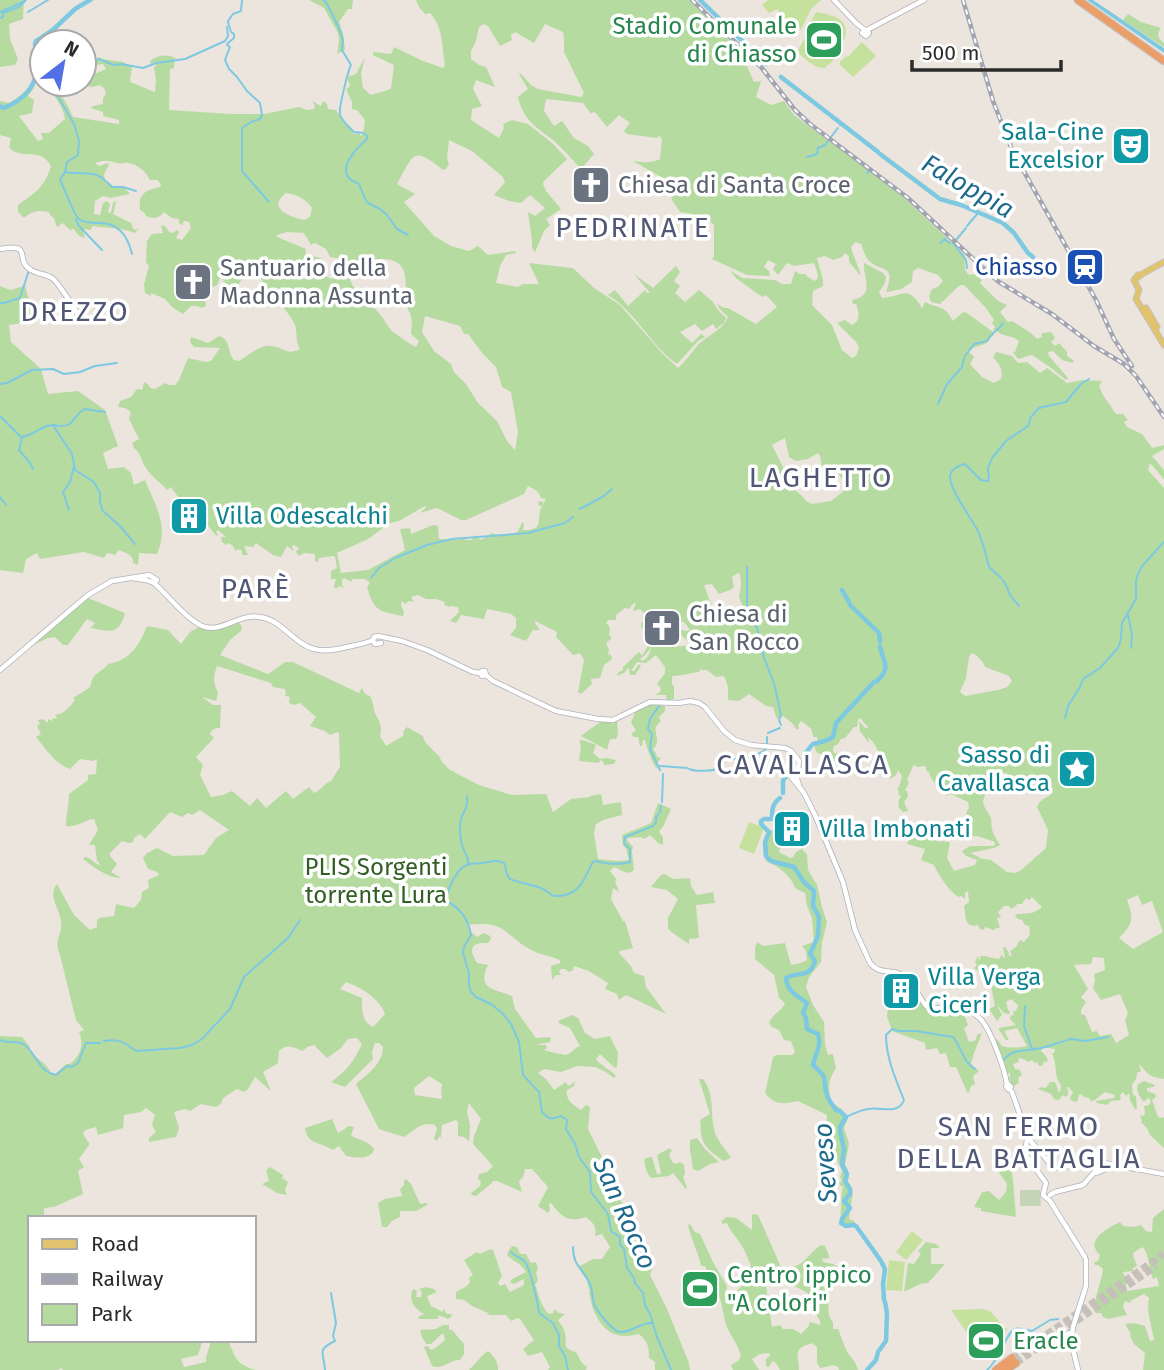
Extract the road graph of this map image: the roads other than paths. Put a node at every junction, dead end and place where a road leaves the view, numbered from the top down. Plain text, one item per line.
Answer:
1 (834, 0) edge
2 (924, 0) edge
3 (1078, 0) edge
4 (1083, 0) edge
5 (1164, 59) edge
6 (0, 249) edge
7 (1164, 262) edge
8 (82, 320) dead end
9 (1164, 345) edge
10 (0, 670) edge
11 (1029, 1142) junction
12 (1105, 1166) junction
13 (1164, 1174) edge
14 (1050, 1195) junction
15 (996, 1370) edge
16 (1006, 1370) edge
17 (1078, 1370) edge

1 - 2 main road
3 - 5 highway
4 - 5 highway
6 - 8 main road
7 - 9 main road
10 - 11 main road
11 - 12 main road
11 - 14 main road
12 - 13 main road
12 - 14 main road
14 - 17 main road
15 - 16 highway

